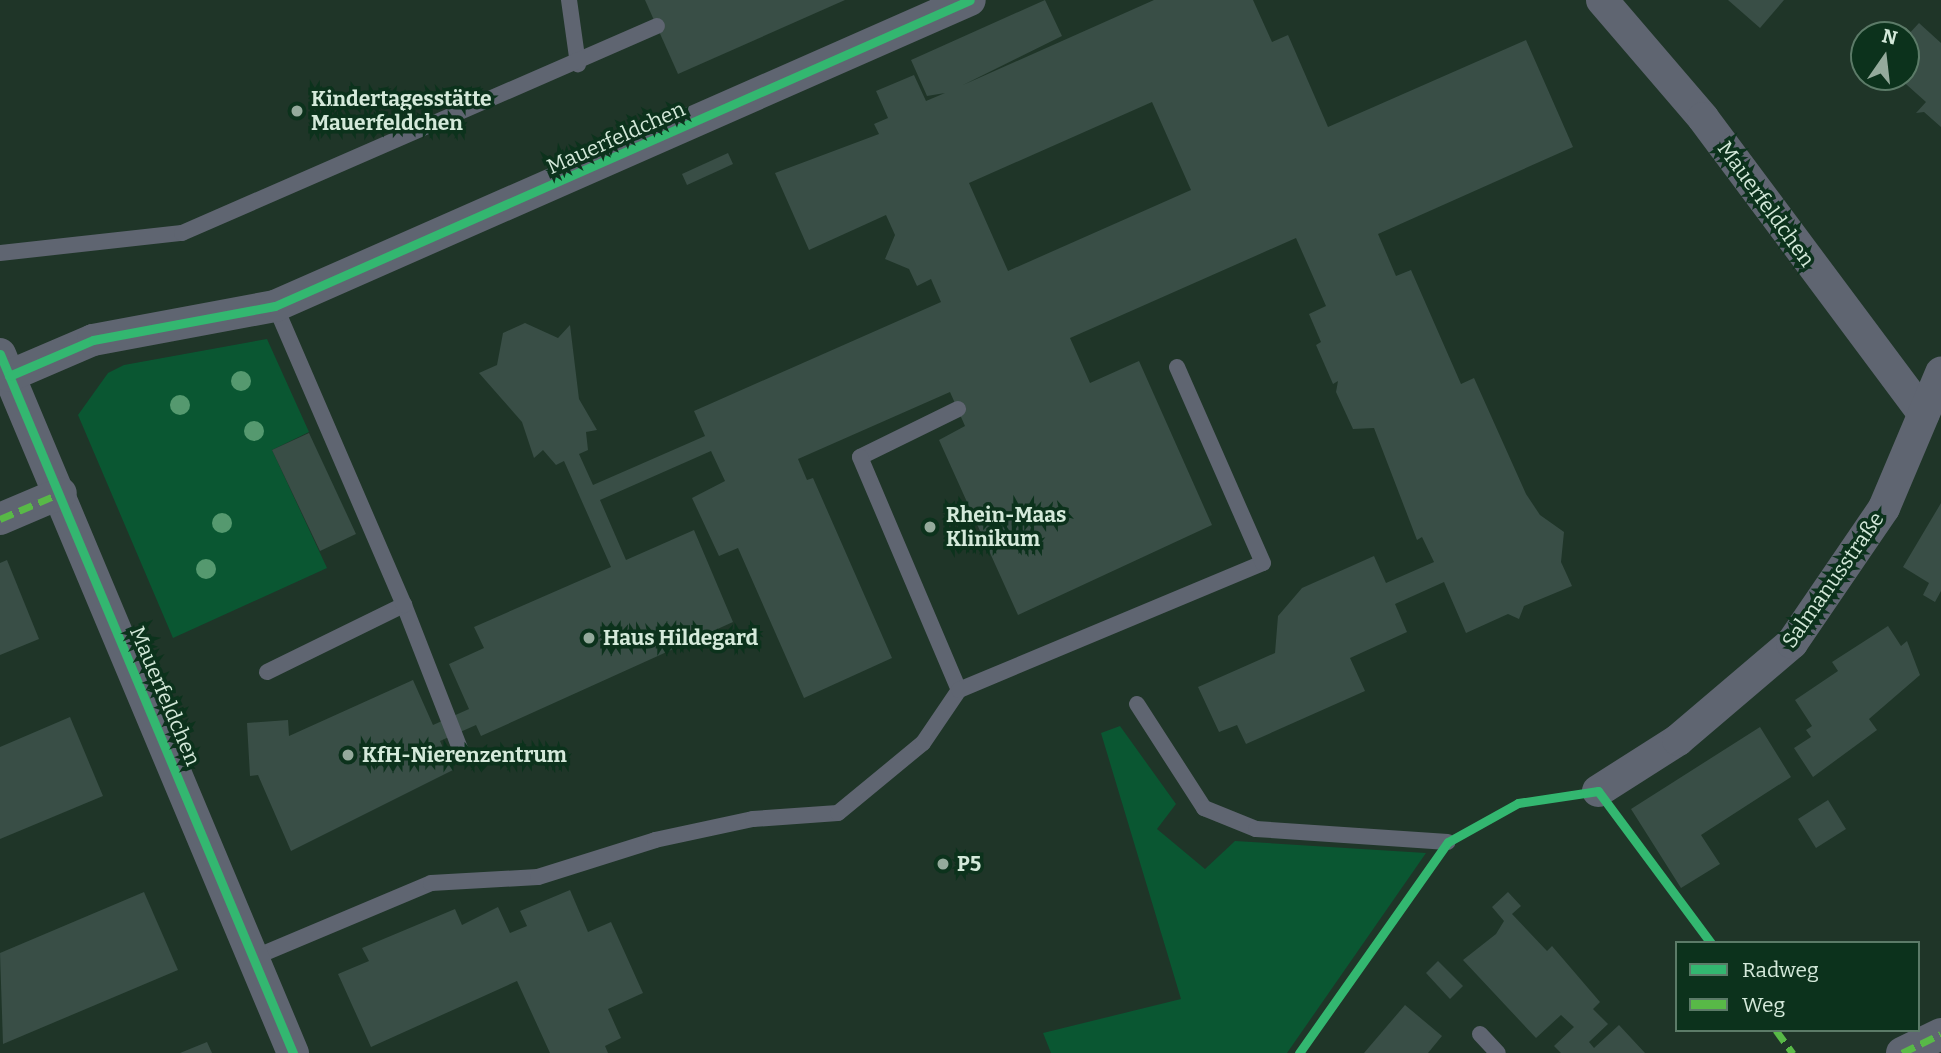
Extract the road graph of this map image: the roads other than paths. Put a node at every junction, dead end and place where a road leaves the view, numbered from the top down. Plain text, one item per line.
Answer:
1 (569, 0) edge
2 (970, 0) edge
3 (1602, 0) edge
4 (657, 26) dead end
5 (578, 64) junction
6 (0, 253) edge
7 (275, 306) junction
8 (4, 365) edge
9 (1177, 367) dead end
10 (1941, 373) edge
11 (958, 409) dead end
12 (1924, 414) junction
13 (61, 493) junction
14 (0, 519) edge
15 (404, 605) junction
16 (267, 672) dead end
17 (959, 690) junction
18 (1137, 704) dead end
19 (461, 751) dead end
20 (1598, 791) dead end
21 (1448, 842) dead end
22 (253, 958) junction
23 (1480, 1034) dead end
24 (1941, 1034) edge
25 (293, 1053) edge
26 (1498, 1053) edge
27 (1902, 1053) edge

1 - 5 lane
2 - 7 street, Mauerfeldchen
3 - 12 street, Mauerfeldchen
4 - 5 lane
5 - 6 lane
7 - 8 street, Mauerfeldchen
7 - 15 lane
8 - 13 street, Mauerfeldchen
9 - 17 lane
10 - 12 street, Salmanusstraße
11 - 17 lane
12 - 20 street, Salmanusstraße
13 - 14 street
13 - 22 street, Mauerfeldchen
15 - 16 lane
15 - 19 lane
17 - 22 lane
18 - 21 lane
22 - 25 street, Mauerfeldchen
23 - 26 lane
24 - 27 street

